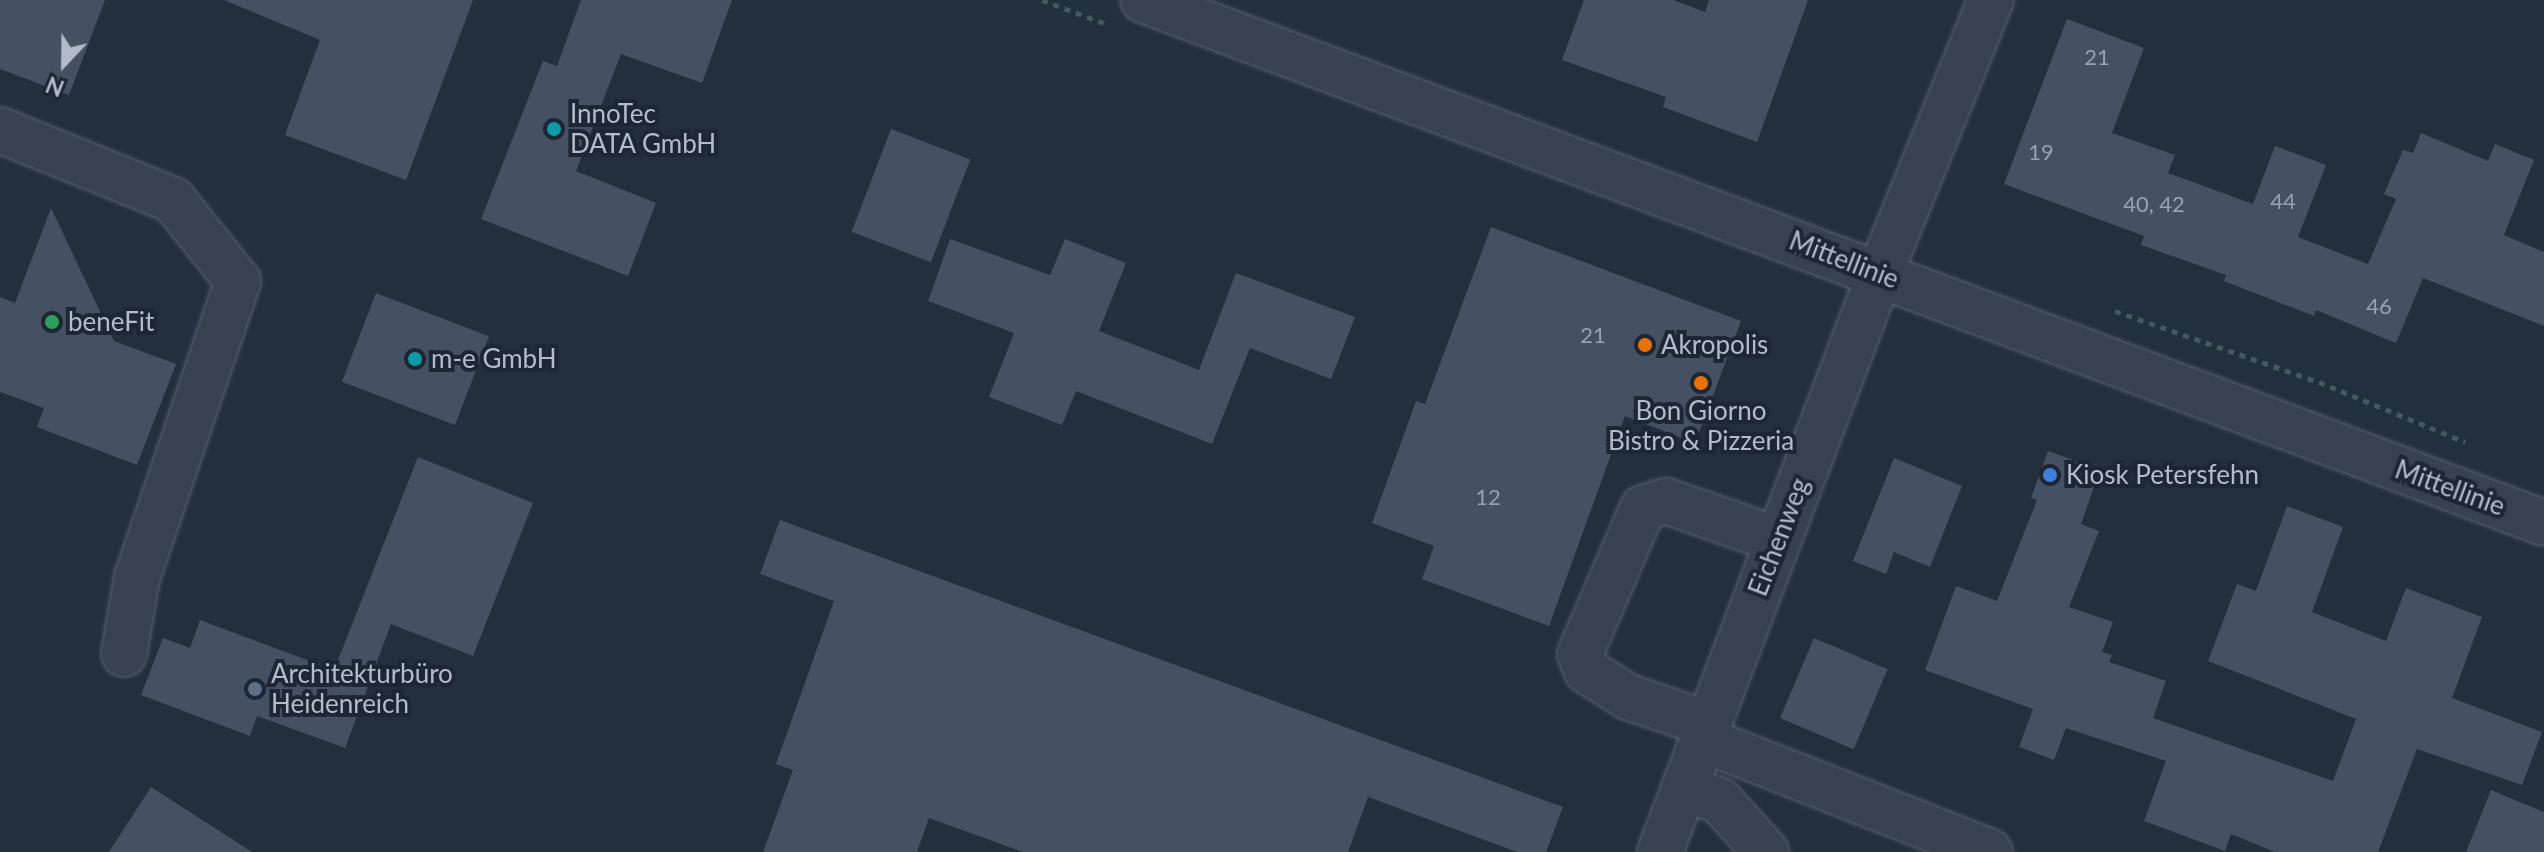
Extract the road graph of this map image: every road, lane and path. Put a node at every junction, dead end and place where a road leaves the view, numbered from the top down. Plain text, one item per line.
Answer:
1 (1143, 0) edge
2 (1991, 0) edge
3 (0, 130) edge
4 (1880, 273) junction
5 (2101, 307) dead end
6 (2479, 448) dead end
7 (2544, 523) edge
8 (1778, 540) junction
9 (124, 654) dead end
10 (1705, 732) junction
11 (1684, 788) junction
12 (1660, 852) edge
13 (1766, 852) edge
14 (1990, 852) edge

1 - 4 street, Mittellinie
2 - 4 street, Eichenweg
3 - 9 street
4 - 7 street, Mittellinie
4 - 8 street, Eichenweg
5 - 6 path
8 - 10 street, Eichenweg
8 - 10 street
10 - 11 street, Eichenweg
10 - 14 street
11 - 12 street, Eichenweg
11 - 13 street

